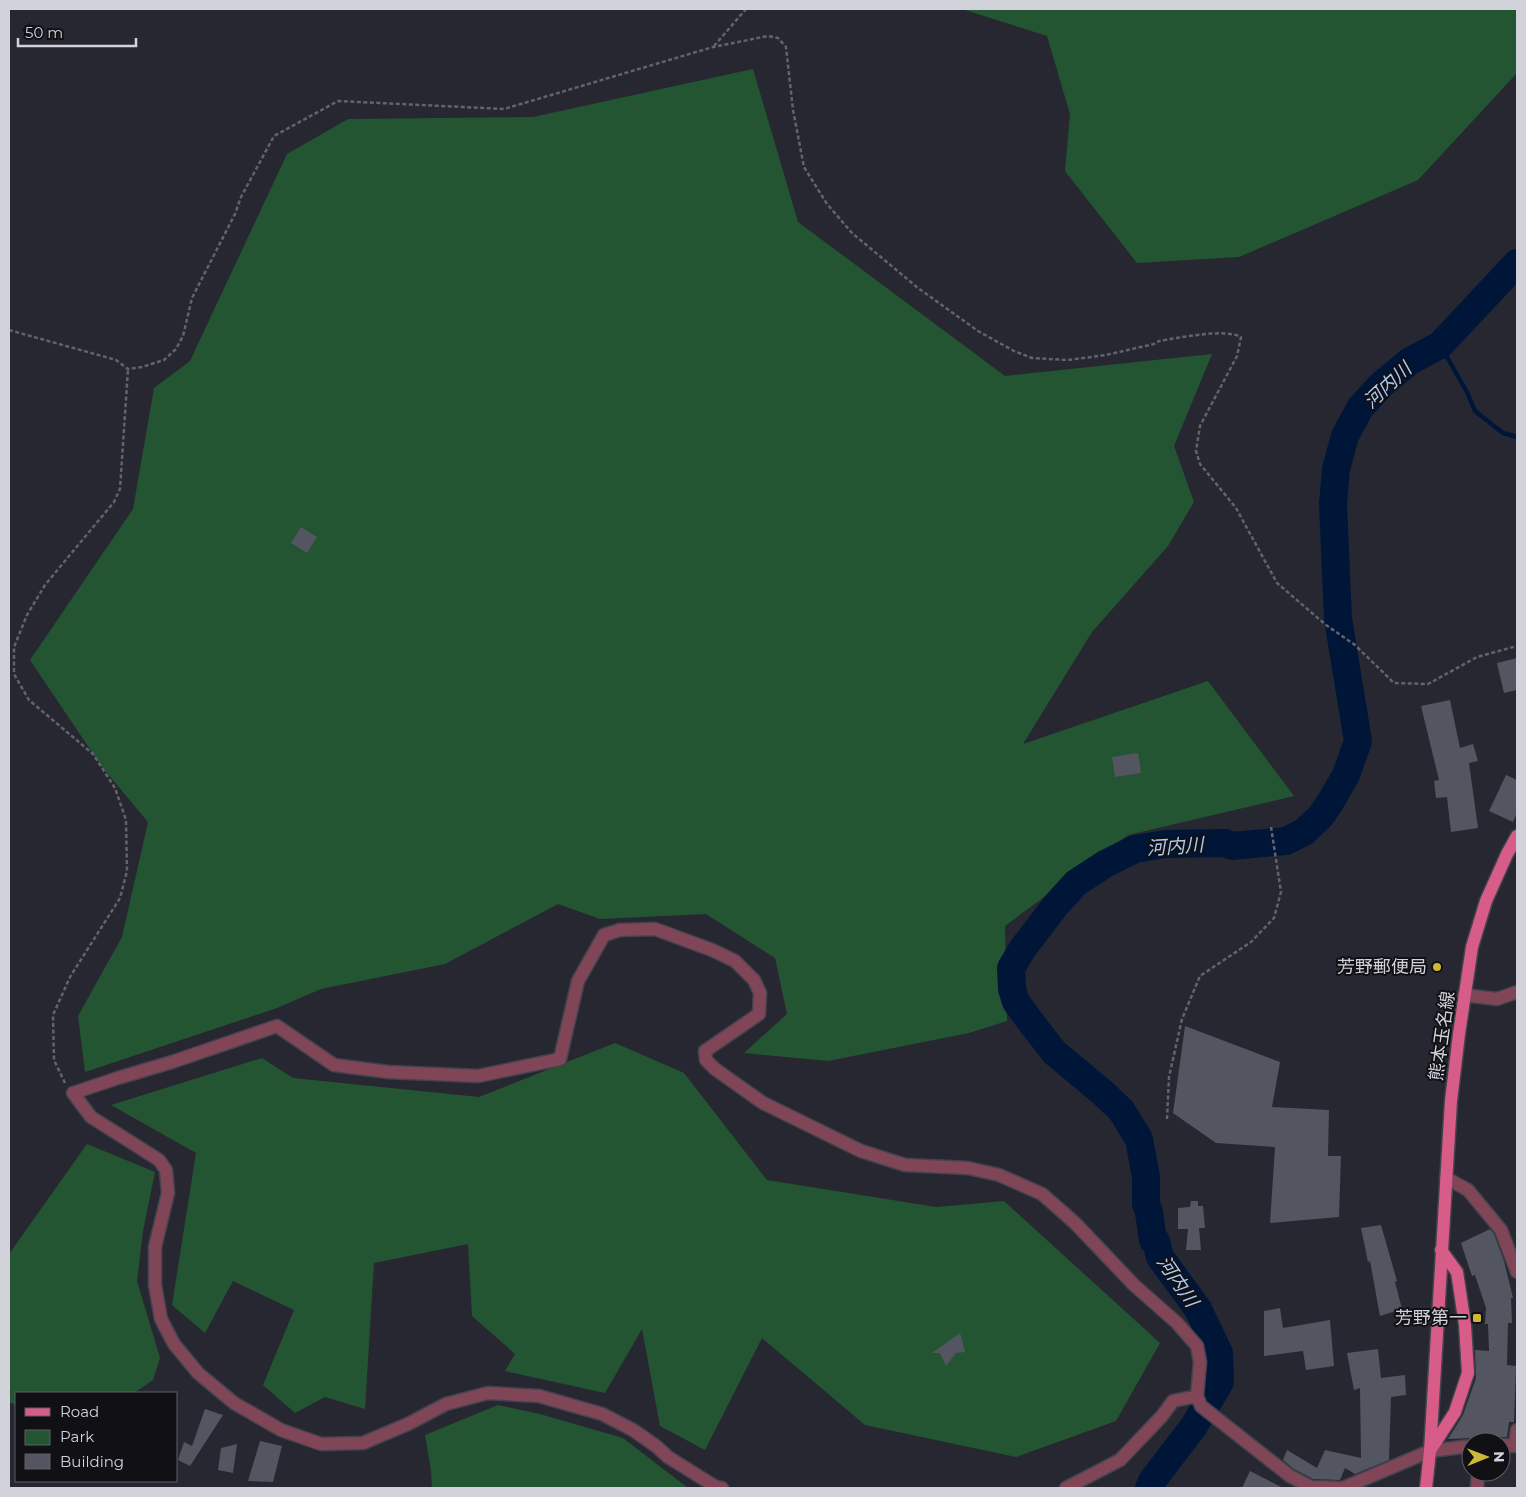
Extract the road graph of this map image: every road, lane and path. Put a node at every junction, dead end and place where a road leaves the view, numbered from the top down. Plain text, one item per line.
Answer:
1 (746, 9) edge
2 (713, 47) junction
3 (9, 330) edge
4 (128, 369) junction
5 (1517, 646) edge
6 (1271, 827) dead end
7 (1517, 836) edge
8 (1517, 992) edge
9 (1464, 995) junction
10 (73, 1093) junction
11 (1167, 1119) dead end
12 (1446, 1178) junction
13 (1441, 1250) junction
14 (1517, 1272) edge
15 (1197, 1396) junction
16 (1517, 1430) edge
17 (1516, 1446) edge
18 (1461, 1447) edge
19 (1430, 1451) junction
20 (722, 1488) edge
21 (1066, 1488) edge
22 (1426, 1488) edge

1 - 2 path
2 - 4 path
2 - 5 path
3 - 4 path
4 - 10 path
6 - 11 path
7 - 9 main road, 熊本玉名線
8 - 9 street
9 - 12 main road, 熊本玉名線
10 - 15 street
10 - 20 street
12 - 13 main road, 熊本玉名線
12 - 14 street
13 - 19 main road, 熊本玉名線
13 - 19 main road, 熊本玉名線
15 - 19 street
15 - 21 street
16 - 17 street
18 - 19 street
19 - 22 main road, 熊本玉名線

